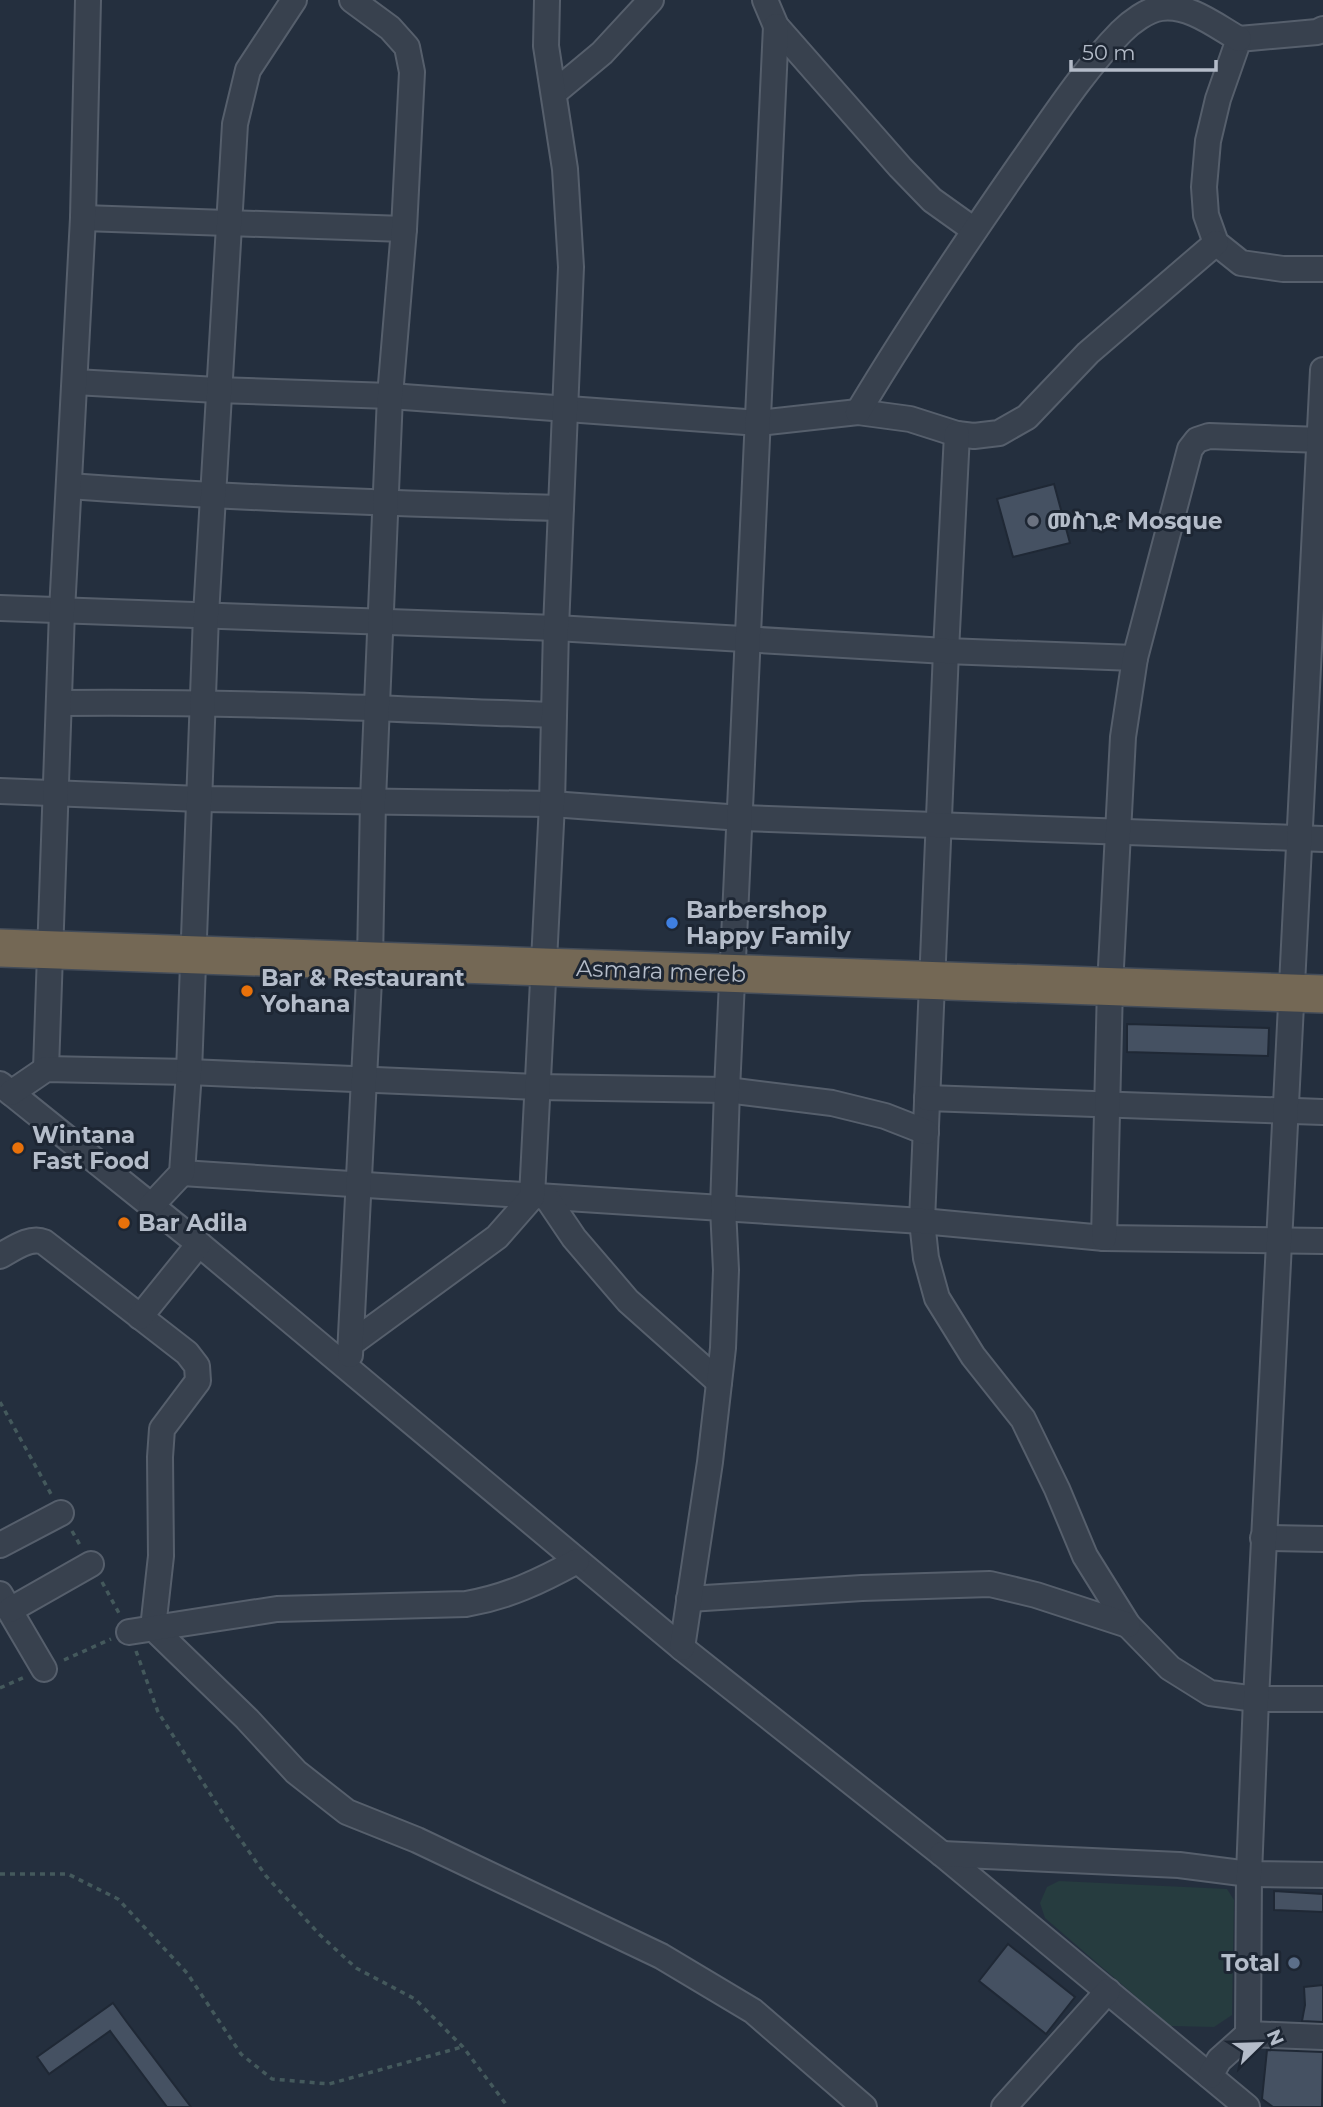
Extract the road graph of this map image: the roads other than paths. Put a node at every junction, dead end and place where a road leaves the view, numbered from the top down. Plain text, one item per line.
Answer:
1 (88, 0) edge
2 (294, 0) edge
3 (352, 0) edge
4 (547, 0) edge
5 (651, 0) edge
6 (765, 0) edge
7 (776, 26) junction
8 (1323, 29) edge
9 (1239, 39) junction
10 (554, 93) junction
11 (83, 218) junction
12 (228, 224) junction
13 (404, 229) junction
14 (974, 230) junction
15 (1216, 243) junction
16 (1323, 269) edge
17 (1323, 370) edge
18 (75, 382) junction
19 (217, 390) junction
20 (390, 396) junction
21 (565, 410) junction
22 (858, 412) junction
23 (759, 423) junction
24 (957, 434) junction
25 (1320, 440) edge
26 (69, 486) junction
27 (212, 496) junction
28 (385, 504) junction
29 (561, 508) junction
30 (1317, 565) edge
31 (0, 608) edge
32 (62, 611) junction
33 (206, 615) junction
34 (379, 621) junction
35 (556, 628) junction
36 (749, 638) junction
37 (946, 651) junction
38 (1135, 659) junction
39 (1314, 699) edge
40 (59, 703) junction
41 (203, 705) junction
42 (376, 708) junction
43 (554, 715) junction
44 (0, 791) edge
45 (55, 793) junction
46 (200, 799) junction
47 (373, 800) junction
48 (552, 804) junction
49 (741, 818) junction
50 (938, 825) junction
51 (1120, 831) junction
52 (1311, 838) edge
53 (0, 948) edge
54 (49, 951) junction
55 (193, 953) junction
56 (370, 960) junction
57 (542, 967) junction
58 (733, 975) junction
59 (931, 980) junction
60 (1110, 986) junction
61 (1307, 994) edge
62 (46, 1069) junction
63 (189, 1072) junction
64 (364, 1079) junction
65 (537, 1087) junction
66 (6, 1088) edge
67 (727, 1090) junction
68 (927, 1098) junction
69 (1108, 1106) junction
70 (1286, 1111) junction
71 (1323, 1112) edge
72 (926, 1132) junction
73 (182, 1173) junction
74 (359, 1186) junction
75 (540, 1197) junction
76 (151, 1206) junction
77 (723, 1208) junction
78 (922, 1221) junction
79 (1104, 1238) junction
80 (1280, 1240) junction
81 (1323, 1241) edge
82 (199, 1244) junction
83 (0, 1256) edge
84 (140, 1317) junction
85 (352, 1343) junction
86 (348, 1370) junction
87 (719, 1382) junction
88 (61, 1513) road end
89 (1263, 1538) junction
90 (1323, 1539) edge
91 (0, 1545) edge
92 (577, 1561) junction
93 (91, 1564) road end
94 (690, 1599) junction
95 (5, 1602) edge
96 (1128, 1625) junction
97 (141, 1630) junction
98 (682, 1648) junction
99 (44, 1669) dead end
100 (1256, 1699) junction
101 (1323, 1699) edge
102 (942, 1854) junction
103 (1249, 1874) junction
104 (1323, 1875) edge
105 (1108, 1991) junction
106 (1248, 2034) junction
107 (1323, 2037) edge
108 (1210, 2076) junction
109 (864, 2107) edge
110 (1004, 2107) edge
111 (1246, 2107) edge

1 - 11 street
2 - 12 street
3 - 13 street
4 - 10 street
5 - 10 street
6 - 7 street
7 - 14 street
7 - 23 street
8 - 9 street
9 - 14 street
9 - 15 street
10 - 21 street
11 - 12 street
11 - 18 street
12 - 13 street
12 - 19 street
13 - 20 street
14 - 22 street
15 - 16 street
15 - 24 street
17 - 25 street
18 - 19 street
18 - 26 street
19 - 20 street
19 - 27 street
20 - 21 street
20 - 28 street
21 - 23 street
21 - 29 street
22 - 23 street
22 - 24 street
23 - 36 street
24 - 37 street
25 - 30 street
25 - 38 street
26 - 27 street
26 - 32 street
27 - 28 street
27 - 33 street
28 - 29 street
28 - 34 street
29 - 35 street
30 - 39 street
31 - 32 street
32 - 33 street
32 - 40 street
33 - 34 street
33 - 41 street
34 - 35 street
34 - 42 street
35 - 36 street
35 - 43 street
36 - 37 street
36 - 49 street
37 - 38 street
37 - 50 street
38 - 51 street
39 - 52 street
40 - 41 street
40 - 45 street
41 - 42 street
41 - 46 street
42 - 43 street
42 - 47 street
43 - 48 street
44 - 45 street
45 - 46 street
45 - 54 street
46 - 47 street
46 - 55 street
47 - 48 street
47 - 56 street
48 - 49 street
48 - 57 street
49 - 50 street
49 - 58 street
50 - 51 street
50 - 59 street
51 - 52 street
51 - 60 street
52 - 61 street
53 - 54 highway, Asmara mereb
54 - 55 highway, Asmara mereb
54 - 62 street
55 - 56 highway, Asmara mereb
55 - 63 street
56 - 57 highway, Asmara mereb
56 - 64 street
57 - 58 highway, Asmara mereb
57 - 65 street
58 - 59 highway, Asmara mereb
58 - 67 street
59 - 60 highway, Asmara mereb
59 - 68 street
60 - 61 highway, Asmara mereb
60 - 69 street
61 - 70 street
62 - 63 street
62 - 66 street
63 - 64 street
63 - 73 street
64 - 65 street
64 - 74 street
65 - 67 street
65 - 75 street
66 - 76 street
67 - 72 street
67 - 77 street
68 - 69 street
68 - 72 street
69 - 70 street
69 - 79 street
70 - 71 street
70 - 80 street
72 - 78 street
73 - 74 street
73 - 76 street
74 - 75 street
74 - 85 street
75 - 77 street
75 - 85 street
75 - 87 street
76 - 82 street
77 - 78 street
77 - 87 street
78 - 79 street
78 - 96 street
79 - 80 street
80 - 81 street
80 - 89 street
82 - 84 street
82 - 86 street
83 - 84 street
84 - 97 street
85 - 86 street
86 - 92 street
87 - 94 street
88 - 91 street
89 - 90 street
89 - 100 street
92 - 97 street
92 - 98 street
93 - 95 street
94 - 96 street
94 - 98 street
95 - 99 street
96 - 100 street
97 - 109 street
98 - 102 street
100 - 101 street
100 - 103 street
102 - 103 street
102 - 105 street
103 - 104 street
103 - 106 street
105 - 108 street
105 - 110 street
106 - 107 street
106 - 108 street
108 - 111 street

